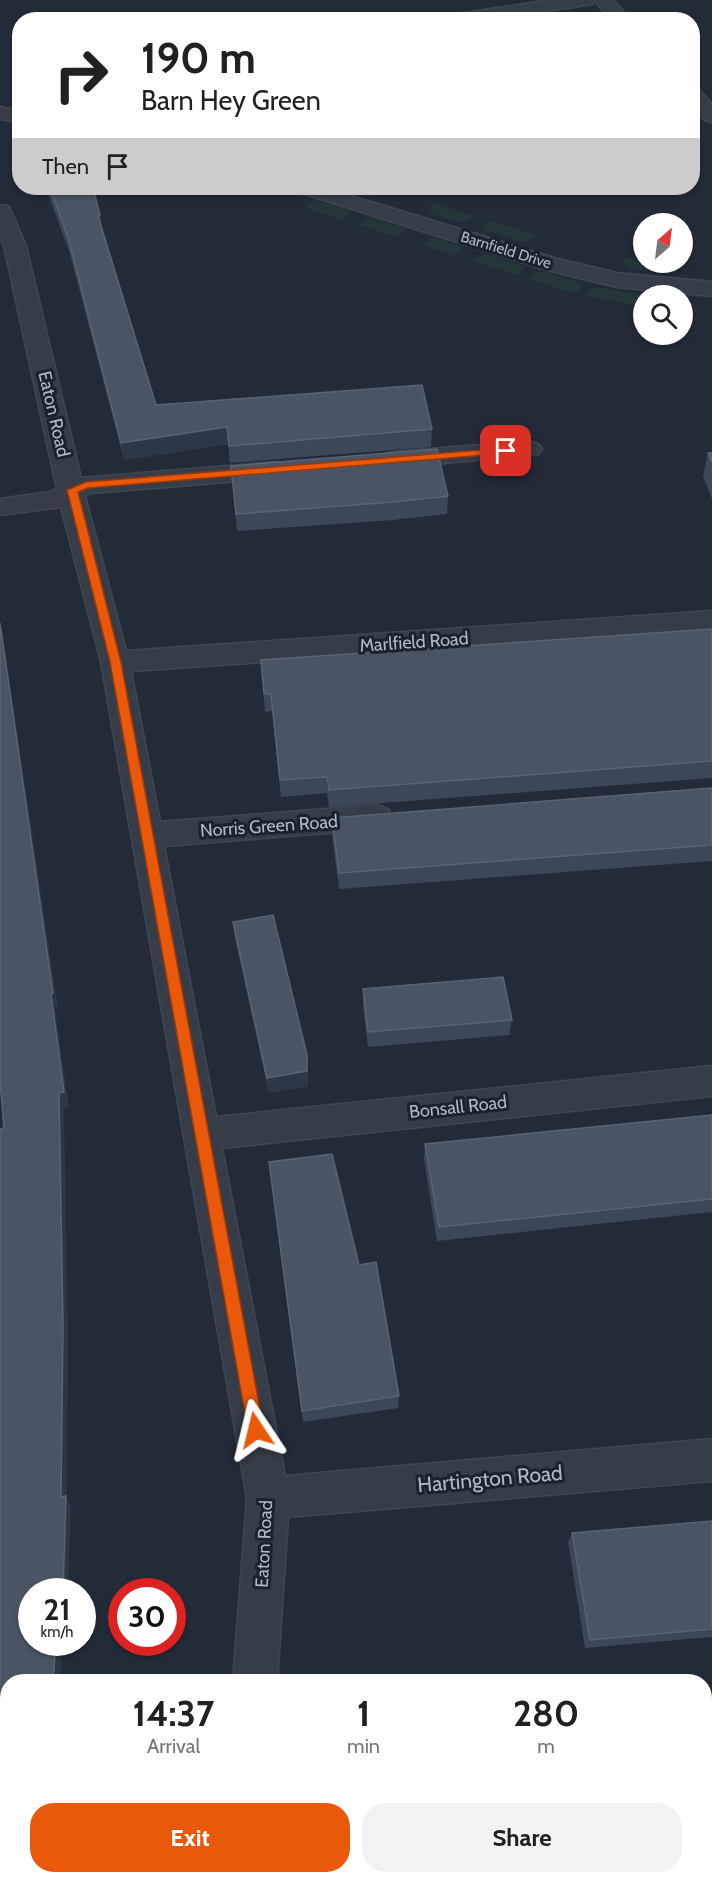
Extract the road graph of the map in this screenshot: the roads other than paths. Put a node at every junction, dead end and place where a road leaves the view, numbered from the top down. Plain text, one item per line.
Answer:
1 (586, 0) edge
2 (603, 0) edge
3 (506, 12) edge
4 (614, 12) edge
5 (700, 103) edge
6 (712, 116) edge
7 (328, 195) edge
8 (0, 211) edge
9 (712, 289) edge
10 (529, 449) dead end
11 (366, 462) edge
12 (296, 468) edge
13 (72, 490) junction
14 (0, 507) edge
15 (712, 621) edge
16 (116, 662) junction
17 (407, 815) edge
18 (148, 835) junction
19 (712, 1081) edge
20 (203, 1134) junction
21 (712, 1460) edge
22 (268, 1498) junction
23 (256, 1674) edge

1 - 3 street
2 - 4 street
5 - 6 street
7 - 9 street, Barnfield Drive
8 - 13 street, Eaton Road
10 - 11 street
12 - 13 street
13 - 14 street
13 - 16 street, Eaton Road
15 - 16 street, Marlfield Road
16 - 18 street, Eaton Road
17 - 18 street, Norris Green Road
18 - 20 street, Eaton Road
19 - 20 street, Bonsall Road
20 - 22 street, Eaton Road
21 - 22 street, Hartington Road
22 - 23 street, Eaton Road

